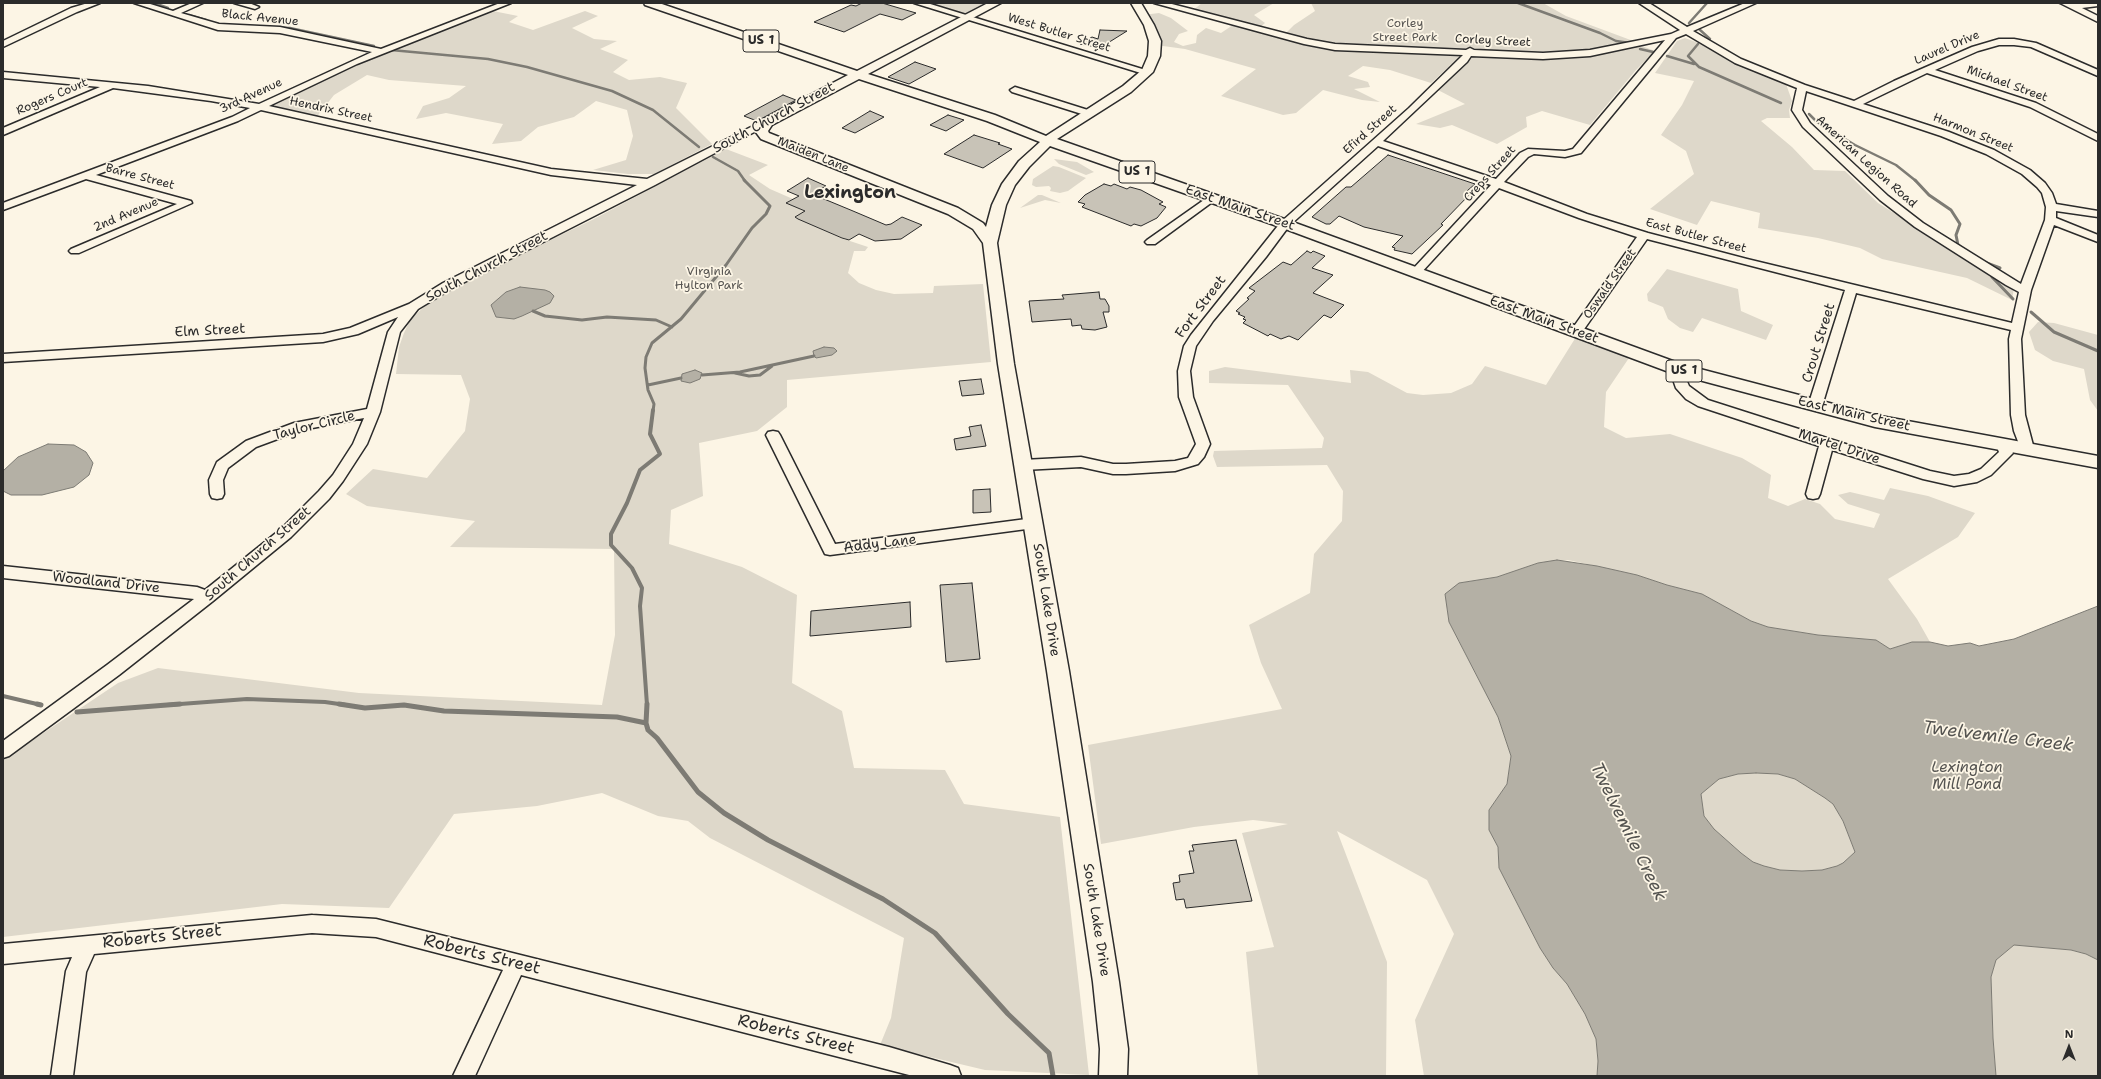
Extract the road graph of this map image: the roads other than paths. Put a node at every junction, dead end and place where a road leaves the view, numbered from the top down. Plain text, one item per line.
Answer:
1 (96, 3) edge
2 (138, 3) edge
3 (167, 3) edge
4 (199, 3) edge
5 (238, 3) edge
6 (507, 3) edge
7 (649, 3) edge
8 (918, 3) edge
9 (996, 3) edge
10 (1136, 3) edge
11 (1158, 3) edge
12 (1196, 3) edge
13 (1643, 3) edge
14 (1752, 3) edge
15 (2098, 4) edge
16 (2068, 5) edge
17 (255, 7) dead end
18 (185, 9) junction
19 (1186, 10) junction
20 (175, 13) junction
21 (968, 18) junction
22 (2098, 19) edge
23 (1685, 30) junction
24 (1673, 36) junction
25 (3, 44) edge
26 (394, 46) junction
27 (380, 51) junction
28 (1470, 51) junction
29 (1927, 70) junction
30 (1147, 72) junction
31 (2098, 73) edge
32 (857, 74) junction
33 (3, 75) edge
34 (112, 86) junction
35 (1802, 87) junction
36 (1015, 90) dead end
37 (1855, 104) junction
38 (259, 107) junction
39 (1088, 113) junction
40 (768, 122) junction
41 (3, 132) edge
42 (765, 136) junction
43 (737, 138) junction
44 (2098, 138) edge
45 (1047, 140) junction
46 (1376, 142) junction
47 (86, 176) junction
48 (651, 183) junction
49 (1499, 184) junction
50 (1211, 198) junction
51 (187, 203) joint
52 (3, 206) edge
53 (2051, 207) junction
54 (953, 211) junction
55 (2098, 214) edge
56 (996, 215) junction
57 (2050, 220) junction
58 (1285, 224) junction
59 (1644, 235) junction
60 (2098, 239) edge
61 (1152, 242) dead end
62 (990, 243) junction
63 (75, 251) dead end
64 (1416, 272) junction
65 (1851, 289) junction
66 (2025, 290) junction
67 (414, 306) junction
68 (2016, 328) junction
69 (1576, 332) junction
70 (3, 358) edge
71 (1675, 368) junction
72 (1816, 406) junction
73 (374, 412) junction
74 (773, 435) dead end
75 (1826, 443) junction
76 (2003, 445) junction
77 (2027, 449) junction
78 (2098, 462) edge
79 (1023, 464) junction
80 (217, 494) dead end
81 (1813, 494) dead end
82 (1034, 523) junction
83 (3, 572) edge
84 (207, 597) junction
85 (3, 751) edge
86 (88, 945) junction
87 (3, 954) edge
88 (516, 964) junction
89 (62, 1076) edge
90 (464, 1076) edge
91 (950, 1076) edge
92 (1113, 1076) edge

1 - 25 street
2 - 20 street, Black Avenue
3 - 18 street, Black Avenue
4 - 18 street
5 - 17 street
6 - 26 street, 3rd Avenue
7 - 32 main road, US 1
8 - 21 street, West Butler Street
9 - 21 main road, South Church Street
10 - 30 main road
11 - 19 street, Corley Street
12 - 19 street
13 - 23 street, Harmon Street
14 - 23 street, Corley Street
15 - 16 street
16 - 22 street
18 - 20 street
18 - 26 street, Black Avenue
19 - 28 street, Corley Street
20 - 27 street, Black Avenue
21 - 30 street, West Butler Street
21 - 32 main road, South Church Street
23 - 24 street, Corley Street
23 - 35 street, Harmon Street
24 - 28 street, Corley Street
24 - 49 street, Creps Street
26 - 27 street, 3rd Avenue
27 - 38 street, 3rd Avenue
28 - 46 street, Efird Street
29 - 31 street, Laurel Drive
29 - 37 street, Laurel Drive
29 - 44 street, Michael Street
30 - 39 main road, South Lake Drive
32 - 40 main road, South Church Street
32 - 45 main road, East Main Street / US 1
33 - 34 street, Hendrix Street
34 - 38 street, Hendrix Street
34 - 41 street, Rogers Court
35 - 37 street, Harmon Street
35 - 66 street, American Legion Road
36 - 39 street
37 - 53 street, Harmon Street
38 - 47 street, 3rd Avenue
38 - 48 street, Hendrix Street
39 - 45 main road, South Lake Drive
40 - 42 main road
40 - 43 street, South Church Street
42 - 43 street, Maiden Lane
42 - 54 main road, Maiden Lane
43 - 48 street, South Church Street
45 - 50 main road, East Main Street / US 1
45 - 56 main road, South Lake Drive
46 - 49 street, East Butler Street
46 - 58 street, Efird Street
47 - 51 street, Barre Street
47 - 52 street, 3rd Avenue
48 - 67 street, South Church Street
49 - 59 street, East Butler Street
49 - 64 street, Creps Street
50 - 58 main road, East Main Street / US 1
50 - 61 street
51 - 63 street, 2nd Avenue
53 - 55 street
53 - 57 street, Harmon Street
54 - 56 main road, Maiden Lane
54 - 62 main road, Maiden Lane
56 - 62 main road, South Lake Drive
57 - 60 street
57 - 66 street, Harmon Street
58 - 64 main road, East Main Street / US 1
58 - 79 street, Fort Street
59 - 65 street, East Butler Street
59 - 69 street, Oswald Street
62 - 79 main road, South Lake Drive
64 - 69 main road, East Main Street / US 1
65 - 68 street, East Butler Street
65 - 72 street, Crout Street
66 - 68 street, Harmon Street
67 - 70 street, Elm Street
67 - 73 street, South Church Street
68 - 77 street, Harmon Street
69 - 71 main road, East Main Street / US 1
71 - 72 main road, East Main Street / US 1
71 - 75 street, Martel Drive
72 - 76 main road, East Main Street / US 1
73 - 80 street, Taylor Circle
73 - 84 street, South Church Street
74 - 82 street, Addy Lane
75 - 76 street, Martel Drive
75 - 81 street
76 - 77 main road, East Main Street / US 1
77 - 78 main road, East Main Street / US 1
79 - 82 main road, South Lake Drive
82 - 92 main road, South Lake Drive
83 - 84 street, Woodland Drive
84 - 85 street, South Church Street
86 - 87 street, Roberts Street
86 - 88 street, Roberts Street
86 - 89 street
88 - 90 street
88 - 91 street, Roberts Street

